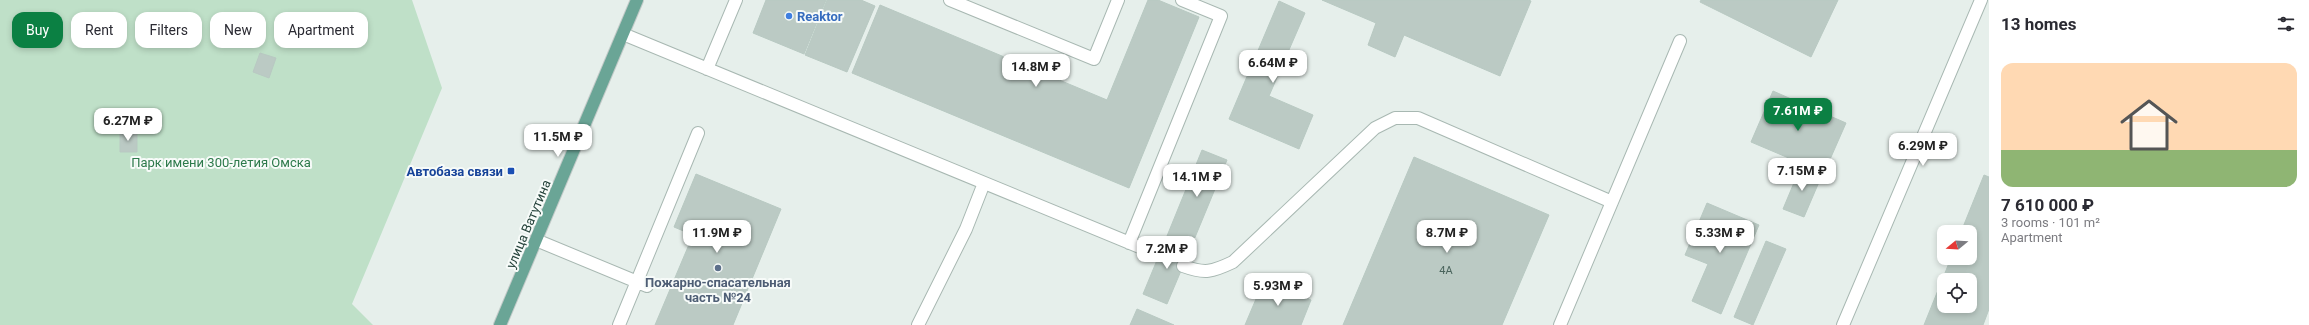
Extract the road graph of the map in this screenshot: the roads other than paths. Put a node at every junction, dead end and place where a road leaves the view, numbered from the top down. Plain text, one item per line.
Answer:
1 (637, 0) edge
2 (736, 0) edge
3 (950, 0) edge
4 (1118, 0) edge
5 (1182, 0) edge
6 (1981, 0) edge
7 (623, 34) junction
8 (1680, 41) dead end
9 (707, 69) junction
10 (698, 133) dead end
11 (984, 183) junction
12 (1612, 202) junction
13 (536, 240) junction
14 (1128, 243) junction
15 (1159, 255) tunnel mouth
16 (1183, 266) tunnel mouth
17 (642, 284) junction
18 (500, 325) edge
19 (619, 325) edge
20 (918, 325) edge
21 (1560, 325) edge
22 (1843, 325) edge

1 - 7 main road, улица Ватутина
2 - 9 street
3 - 4 street
5 - 14 street
6 - 22 street
7 - 9 street
7 - 13 main road, улица Ватутина
8 - 12 street
9 - 11 street
10 - 17 street
11 - 14 street
11 - 20 street
12 - 16 street
12 - 21 street
13 - 17 street
13 - 18 main road, улица Ватутина
14 - 15 street
17 - 19 street

